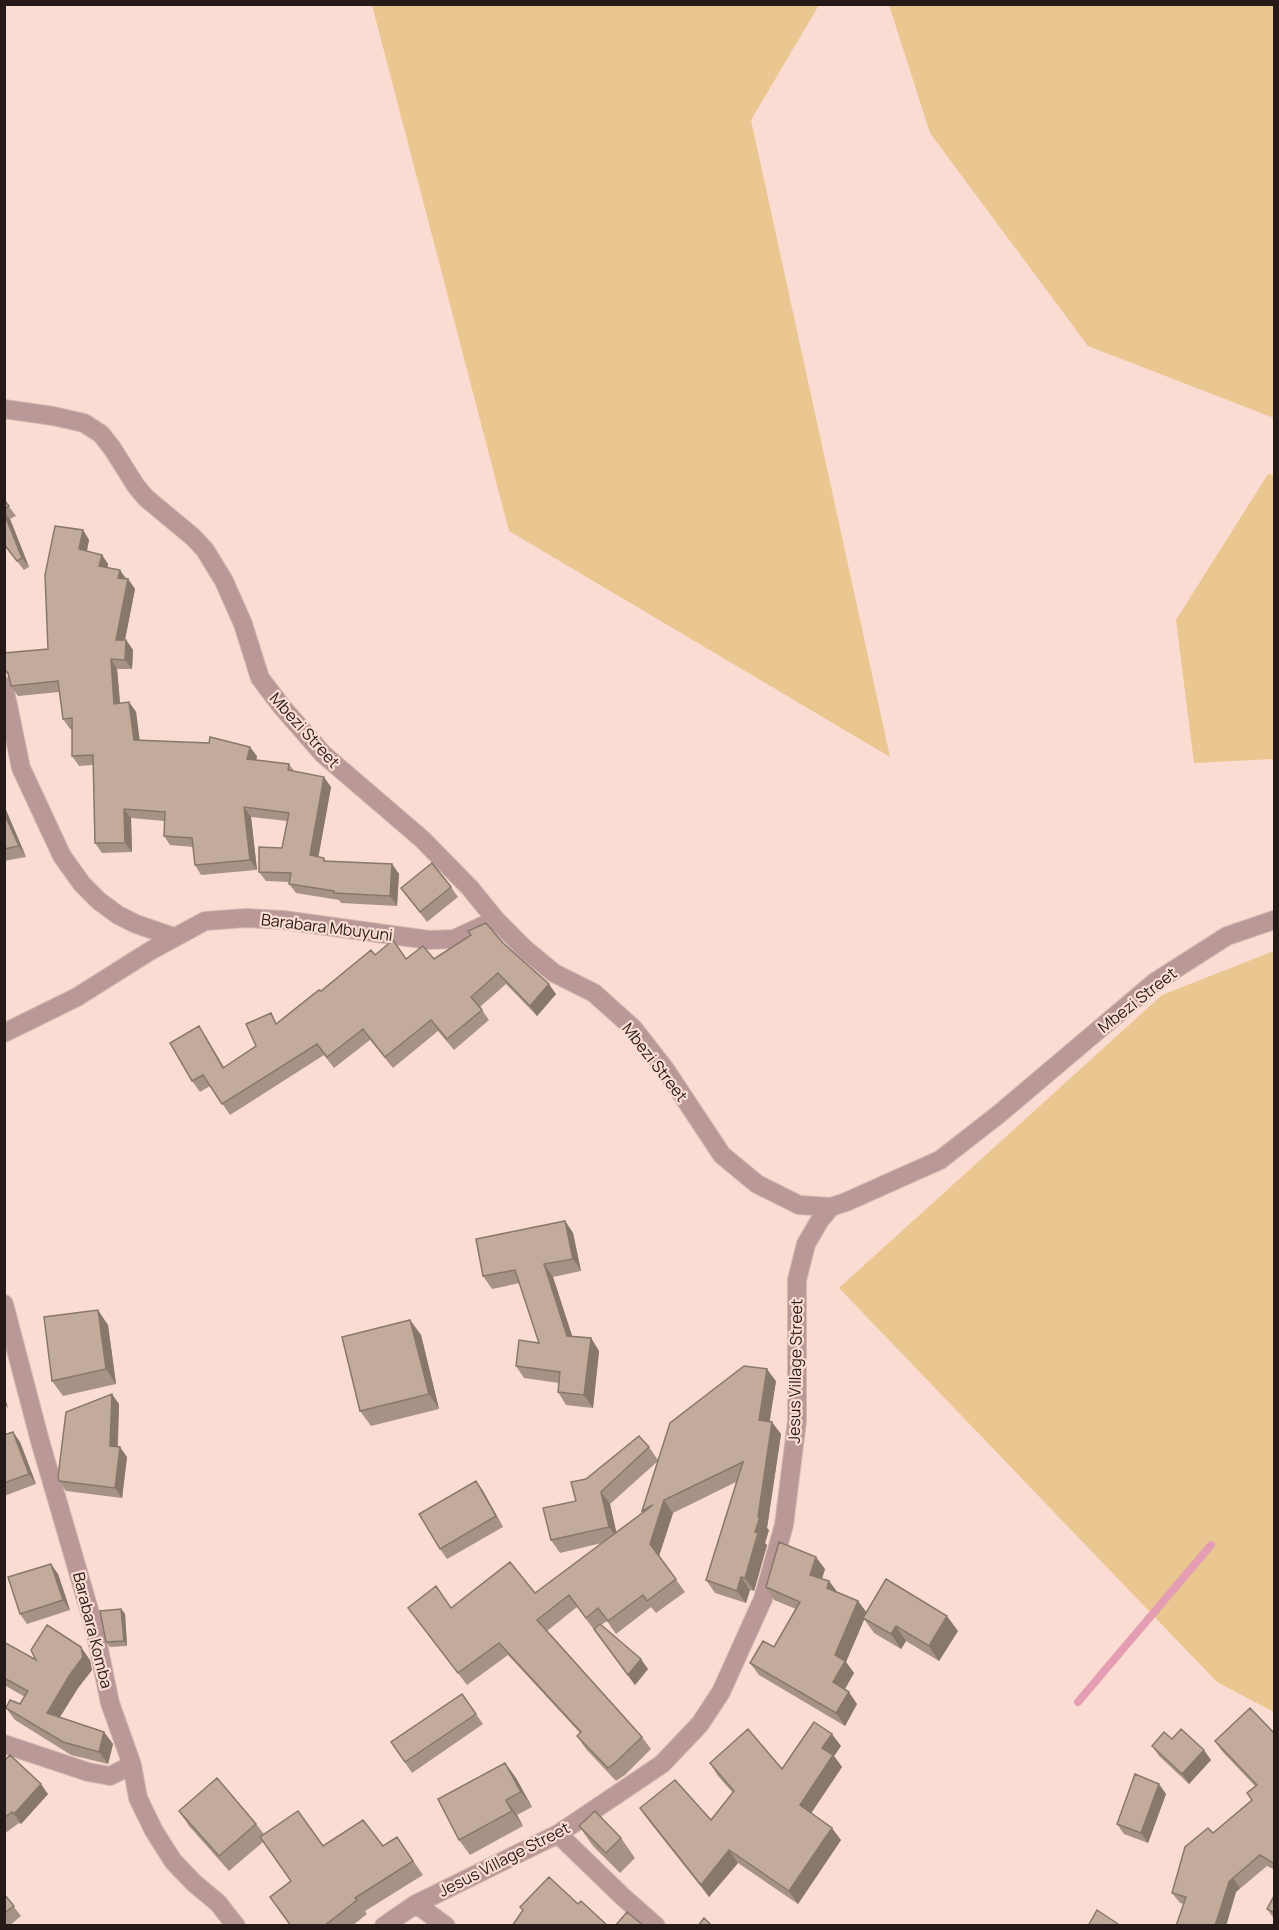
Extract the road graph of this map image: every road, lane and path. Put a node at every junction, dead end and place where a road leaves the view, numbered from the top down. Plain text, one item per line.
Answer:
1 (4, 409) edge
2 (4, 686) edge
3 (496, 920) junction
4 (1275, 920) edge
5 (174, 937) junction
6 (4, 1034) edge
7 (831, 1207) junction
8 (4, 1304) edge
9 (4, 1744) edge
10 (132, 1765) junction
11 (558, 1834) junction
12 (416, 1904) junction
13 (236, 1926) edge
14 (384, 1926) edge
15 (446, 1926) edge
16 (656, 1926) edge

1 - 3 street, Mbezi Street
2 - 5 street
3 - 5 street, Barabara Mbuyuni
3 - 7 street, Mbezi Street
4 - 7 street, Mbezi Street
5 - 6 street, Barabara Mbuyuni
7 - 11 street, Jesus Village Street
8 - 10 street, Barabara Komba
9 - 10 street
10 - 13 street, Barabara Komba
11 - 12 street, Jesus Village Street
11 - 16 street
12 - 14 street, Jesus Village Street
12 - 15 street

